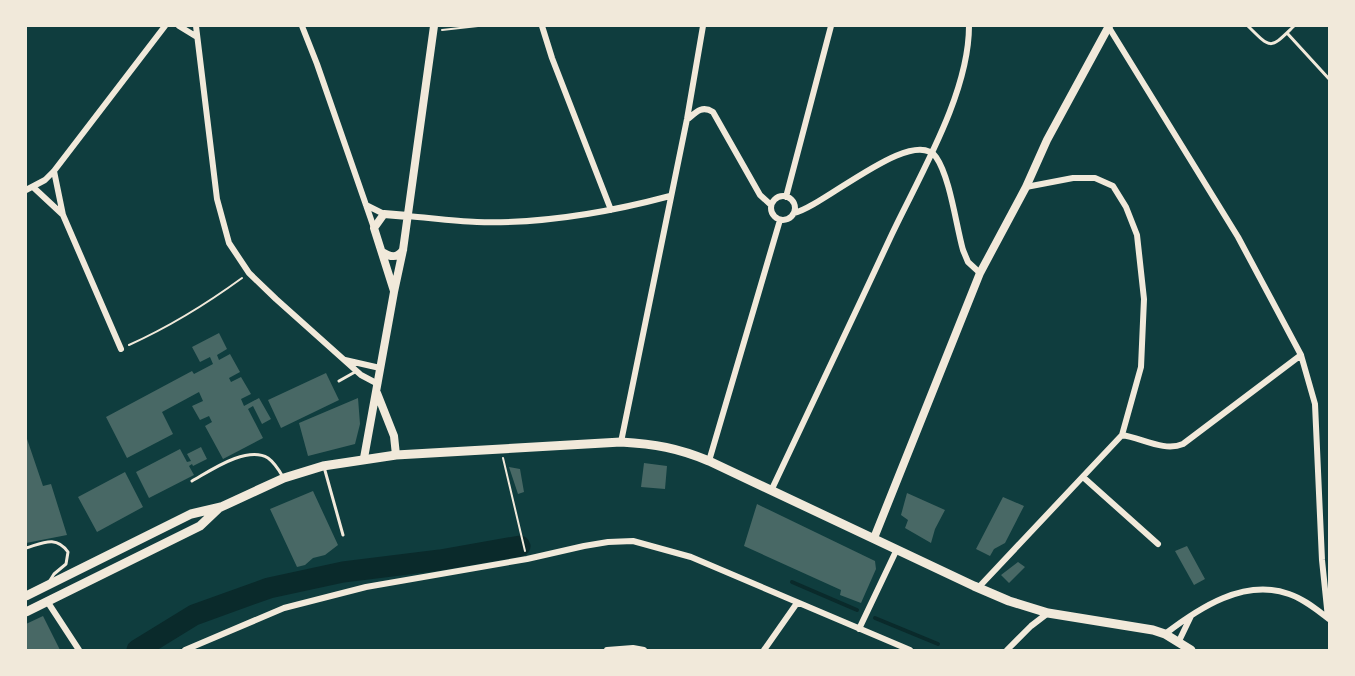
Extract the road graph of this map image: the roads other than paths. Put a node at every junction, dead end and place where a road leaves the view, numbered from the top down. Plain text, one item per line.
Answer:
1 (165, 26) edge
2 (178, 26) edge
3 (196, 26) edge
4 (302, 26) edge
5 (542, 26) edge
6 (703, 26) edge
7 (830, 26) edge
8 (836, 26) edge
9 (969, 26) edge
10 (1109, 26) edge
11 (1248, 26) edge
12 (1259, 26) edge
13 (1294, 26) edge
14 (434, 28) edge
15 (1254, 31) junction
16 (1287, 33) junction
17 (197, 37) junction
18 (1329, 80) edge
19 (687, 119) junction
20 (931, 152) junction
21 (54, 171) junction
22 (33, 187) junction
23 (1026, 187) junction
24 (26, 190) edge
25 (670, 196) junction
26 (786, 196) junction
27 (771, 204) junction
28 (366, 206) junction
29 (611, 210) junction
30 (794, 213) junction
31 (384, 214) junction
32 (63, 215) junction
33 (408, 216) junction
34 (780, 220) junction
35 (374, 228) junction
36 (403, 250) junction
37 (382, 252) junction
38 (980, 273) junction
39 (394, 292) junction
40 (121, 349) road end
41 (1301, 355) junction
42 (344, 360) junction
43 (380, 368) junction
44 (356, 371) junction
45 (339, 381) dead end
46 (377, 388) junction
47 (1122, 435) junction
48 (621, 442) junction
49 (396, 454) junction
50 (364, 458) junction
51 (709, 461) junction
52 (323, 466) junction
53 (1083, 477) junction
54 (284, 478) junction
55 (192, 481) dead end
56 (771, 491) junction
57 (221, 507) junction
58 (343, 535) dead end
59 (874, 538) junction
60 (1158, 544) dead end
61 (26, 548) edge
62 (897, 549) junction
63 (46, 586) junction
64 (978, 588) junction
65 (26, 596) edge
66 (47, 601) junction
67 (797, 603) junction
68 (26, 612) edge
69 (1048, 613) junction
70 (1192, 613) junction
71 (1329, 618) edge
72 (859, 629) junction
73 (1165, 634) junction
74 (1179, 641) junction
75 (1007, 650) edge
76 (79, 651) edge
77 (185, 651) edge
78 (607, 651) edge
79 (644, 651) edge
80 (764, 651) edge
81 (910, 651) edge
82 (1191, 651) edge

1 - 21 street
2 - 17 street
3 - 17 street
4 - 28 street
5 - 29 street
6 - 19 street
7 - 8 street
7 - 26 street
9 - 20 street
10 - 23 street
10 - 41 street
11 - 15 lane
12 - 15 lane
13 - 16 lane
14 - 33 street
15 - 16 lane
16 - 18 lane
17 - 42 street
19 - 25 street
19 - 27 street
20 - 30 street
20 - 38 street
20 - 56 street
21 - 22 street
21 - 32 street
22 - 24 street
22 - 32 street
23 - 38 street
23 - 47 street
25 - 29 street
25 - 48 street
26 - 27 street
26 - 30 street
27 - 34 street
28 - 31 street
28 - 35 street
29 - 33 street
30 - 34 street
31 - 33 street
31 - 35 street
32 - 40 street
33 - 36 street
34 - 51 street
35 - 37 street
36 - 37 street
36 - 39 street
37 - 39 street
38 - 59 street
39 - 43 street
41 - 47 street
41 - 71 street
42 - 43 street
42 - 44 street
43 - 46 street
44 - 45 lane
44 - 46 street
46 - 49 street
46 - 50 street
47 - 53 street
48 - 49 main road
48 - 51 main road
49 - 50 main road
50 - 52 main road
51 - 56 main road
52 - 54 main road
52 - 58 lane
53 - 60 street
53 - 64 street
54 - 55 lane
54 - 57 main road
56 - 59 main road
57 - 63 main road
57 - 66 main road
59 - 62 main road
61 - 63 lane
62 - 64 main road
62 - 72 street
63 - 65 main road
64 - 69 main road
66 - 68 main road
66 - 76 street
67 - 72 street
67 - 77 street
67 - 80 street
69 - 73 main road
69 - 75 street
70 - 71 street
70 - 73 street
70 - 74 street
72 - 81 street
73 - 74 main road
74 - 82 main road
78 - 79 street

